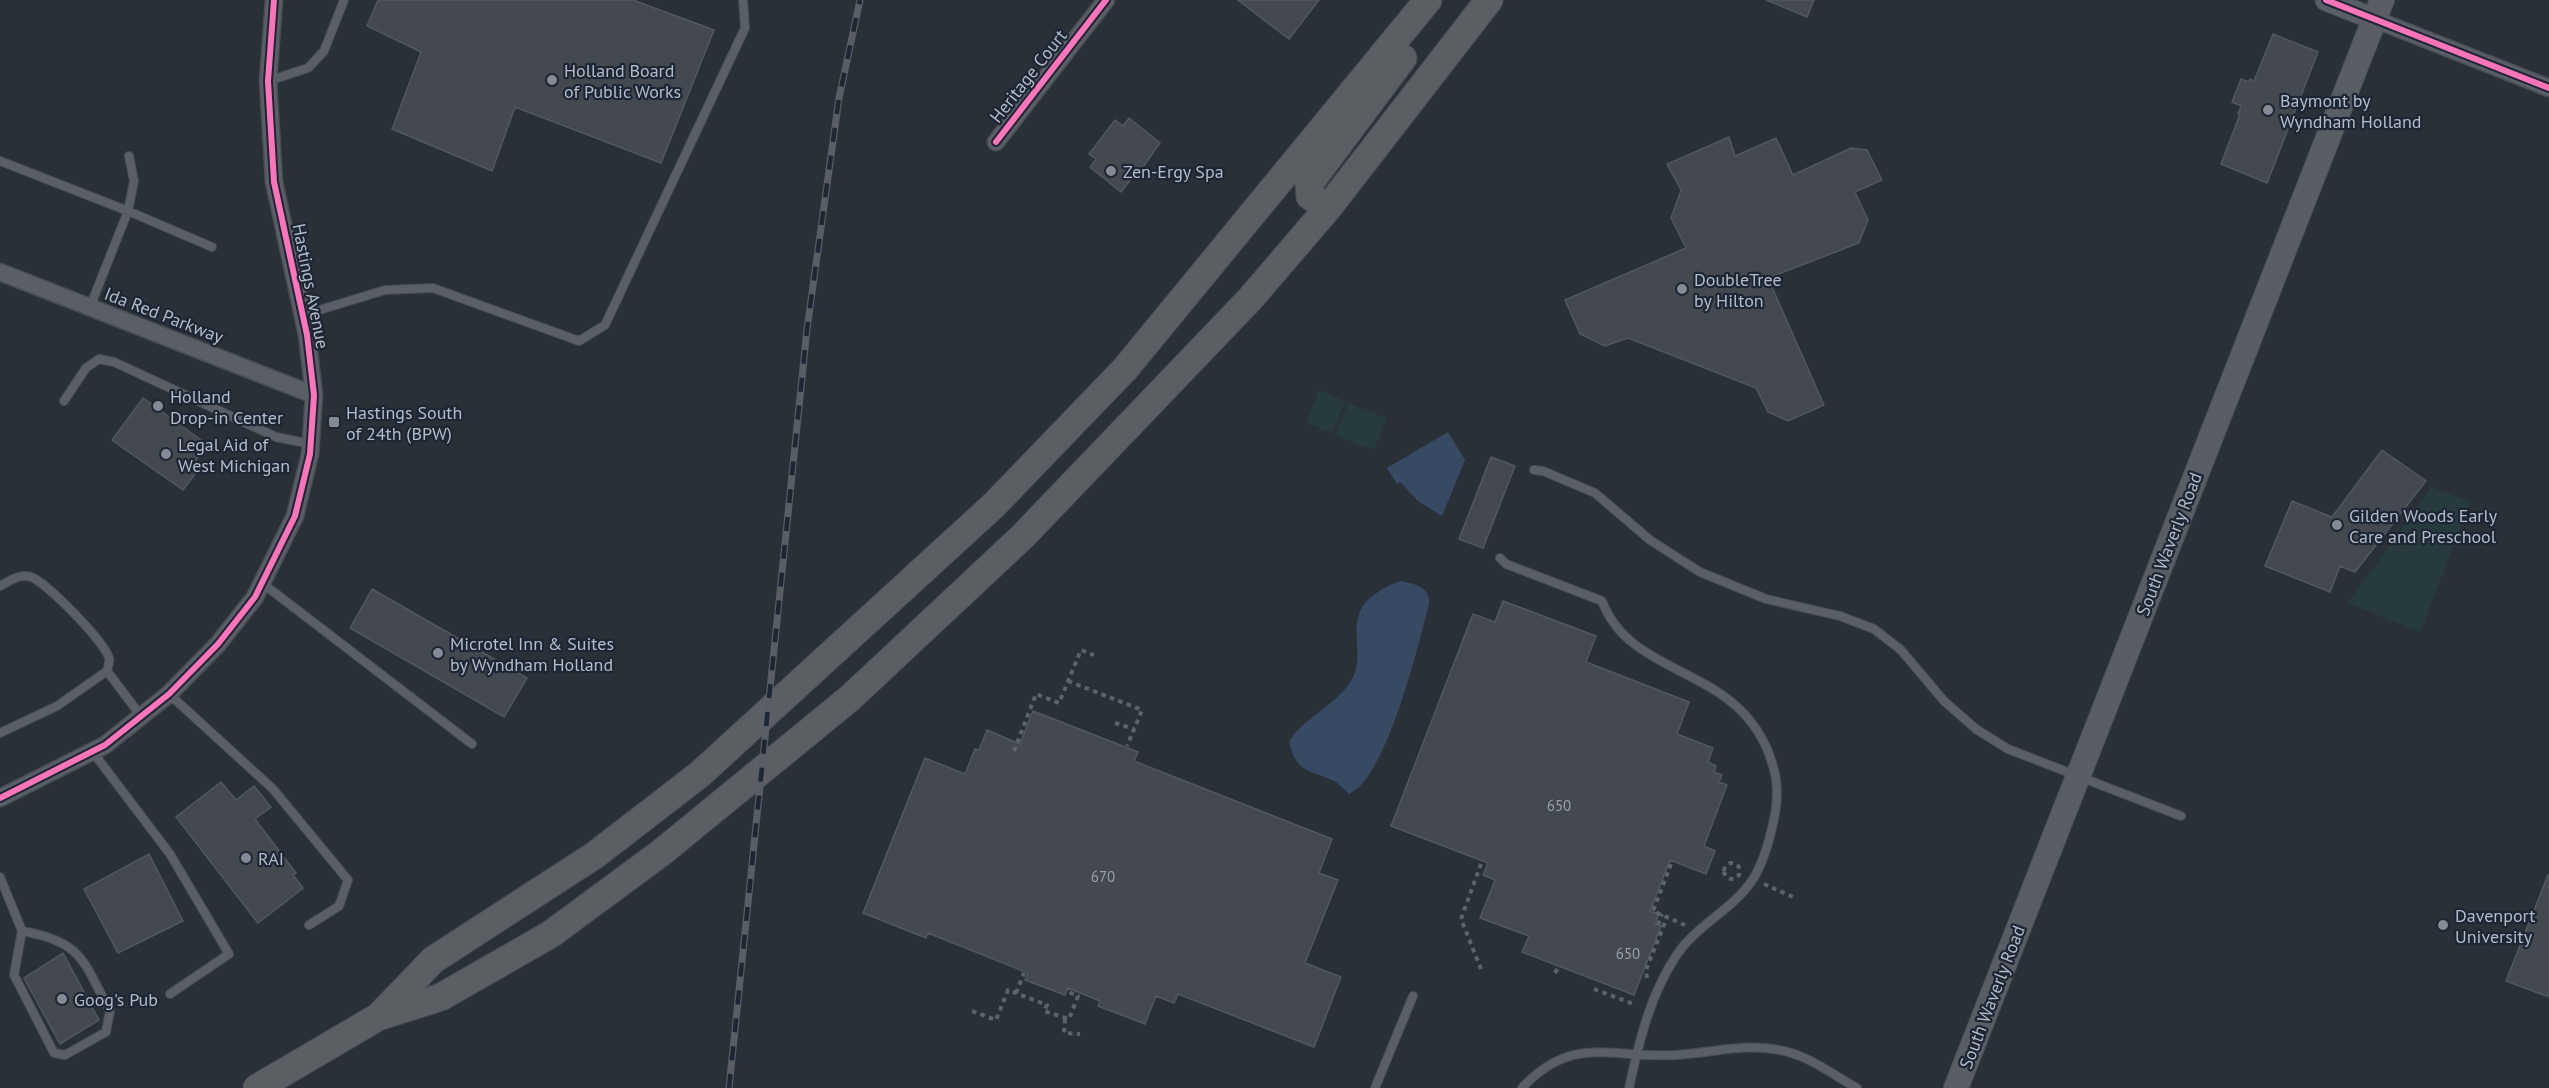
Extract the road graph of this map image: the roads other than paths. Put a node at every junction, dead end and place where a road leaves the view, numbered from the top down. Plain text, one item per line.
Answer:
1 (274, 0) edge
2 (344, 0) edge
3 (743, 0) edge
4 (1106, 0) edge
5 (1428, 0) edge
6 (1444, 0) edge
7 (1489, 0) edge
8 (2326, 0) edge
9 (2378, 9) edge
10 (268, 81) junction
11 (2549, 88) edge
12 (996, 142) dead end
13 (129, 156) dead end
14 (0, 161) edge
15 (1328, 208) junction
16 (128, 211) junction
17 (212, 247) dead end
18 (0, 272) edge
19 (90, 307) junction
20 (303, 315) junction
21 (315, 395) junction
22 (64, 401) dead end
23 (311, 444) junction
24 (1534, 470) dead end
25 (1500, 558) dead end
26 (262, 583) junction
27 (0, 586) edge
28 (107, 671) junction
29 (169, 694) junction
30 (141, 716) junction
31 (0, 733) edge
32 (472, 744) dead end
33 (92, 752) junction
34 (2077, 777) junction
35 (0, 798) edge
36 (2181, 816) dead end
37 (0, 877) edge
38 (309, 925) dead end
39 (22, 931) junction
40 (170, 994) dead end
41 (1413, 996) dead end
42 (378, 1017) junction
43 (1637, 1053) junction
44 (257, 1088) edge
45 (1375, 1088) edge
46 (1521, 1088) edge
47 (1629, 1088) edge
48 (1857, 1088) edge
49 (1956, 1088) edge

1 - 10 street, Hastings Avenue
2 - 10 lane
3 - 20 lane
4 - 12 street, Heritage Court
5 - 42 highway
6 - 15 highway
7 - 15 highway
8 - 9 street
9 - 11 street
9 - 34 main road, South Waverly Road
10 - 20 street, Hastings Avenue
13 - 16 lane
14 - 16 lane
15 - 42 highway
16 - 17 lane
16 - 19 lane
18 - 19 street, Ida Red Parkway
19 - 21 street, Ida Red Parkway
20 - 21 street, Hastings Avenue
21 - 23 street, Hastings Avenue
22 - 23 lane
23 - 26 street, Hastings Avenue
24 - 34 lane
25 - 43 lane
26 - 29 street, Hastings Avenue
26 - 32 lane
27 - 28 lane
28 - 30 lane
28 - 31 lane
29 - 30 street, Hastings Avenue
29 - 38 lane
30 - 33 street, Hastings Avenue
33 - 35 street, Hastings Avenue
33 - 40 lane
34 - 36 lane
34 - 49 main road, South Waverly Road
37 - 39 lane
39 - 39 lane
41 - 45 lane
42 - 44 highway
43 - 46 lane
43 - 47 lane
43 - 48 lane

